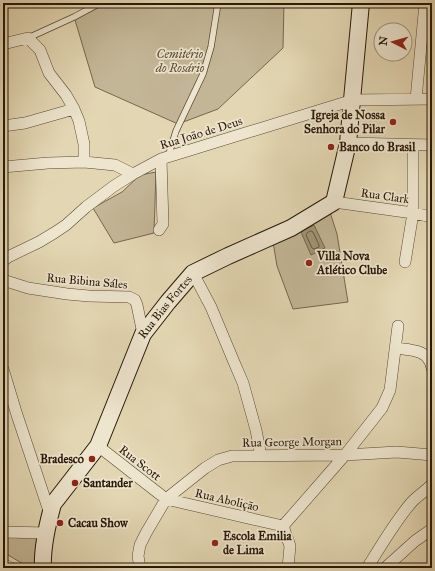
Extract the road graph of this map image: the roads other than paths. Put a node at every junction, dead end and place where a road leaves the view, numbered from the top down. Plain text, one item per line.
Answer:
1 (100, 3) edge
2 (218, 3) edge
3 (361, 3) edge
4 (425, 3) edge
5 (28, 38) junction
6 (3, 44) edge
7 (416, 99) junction
8 (432, 99) edge
9 (356, 100) junction
10 (74, 108) junction
11 (3, 126) edge
12 (351, 143) junction
13 (413, 145) junction
14 (432, 145) edge
15 (164, 158) junction
16 (84, 162) junction
17 (3, 167) edge
18 (133, 174) junction
19 (334, 202) junction
20 (413, 214) junction
21 (432, 217) edge
22 (159, 230) dead end
23 (3, 261) edge
24 (405, 262) dead end
25 (193, 273) junction
26 (3, 280) edge
27 (398, 326) dead end
28 (143, 334) junction
29 (395, 348) junction
30 (432, 368) edge
31 (3, 369) edge
32 (98, 446) junction
33 (345, 455) junction
34 (432, 455) edge
35 (261, 456) junction
36 (432, 484) edge
37 (166, 499) junction
38 (50, 515) junction
39 (284, 526) junction
40 (432, 529) edge
41 (3, 532) edge
42 (47, 533) junction
43 (3, 564) edge
44 (11, 568) edge
45 (43, 568) edge
46 (140, 568) edge
47 (288, 568) edge
48 (367, 568) edge
49 (385, 568) edge

1 - 5 lane
2 - 15 lane
3 - 9 street
4 - 7 street
5 - 6 street
5 - 10 street
7 - 8 street, Rua João de Deus
7 - 9 street, Rua João de Deus
9 - 12 street
9 - 15 street, Rua João de Deus
10 - 11 street
10 - 16 street
12 - 13 street
12 - 19 street
13 - 14 street
13 - 20 street
15 - 18 street, Rua João de Deus
15 - 22 street
16 - 17 street
16 - 18 street
18 - 23 street, Rua João de Deus
19 - 20 street, Rua Clark
19 - 25 street, Rua Bias Fortes
20 - 21 street, Rua Clark
20 - 24 street
25 - 28 street, Rua Bias Fortes
25 - 35 street
26 - 28 street, Rua Bibina Sáles
27 - 29 street
28 - 32 street, Rua Bias Fortes
29 - 30 street
29 - 33 street
31 - 38 street
32 - 37 street, Rua Scott
32 - 38 street, Rua Bias Fortes
33 - 34 street, Rua George Morgan
33 - 35 street, Rua George Morgan
33 - 39 street
35 - 37 street, Rua George Morgan
36 - 48 street
37 - 39 street, Rua Abolição
37 - 46 street
38 - 42 street, Rua Bias Fortes
39 - 47 street
40 - 49 street
41 - 42 street
42 - 45 street, Rua Bias Fortes
43 - 44 street

